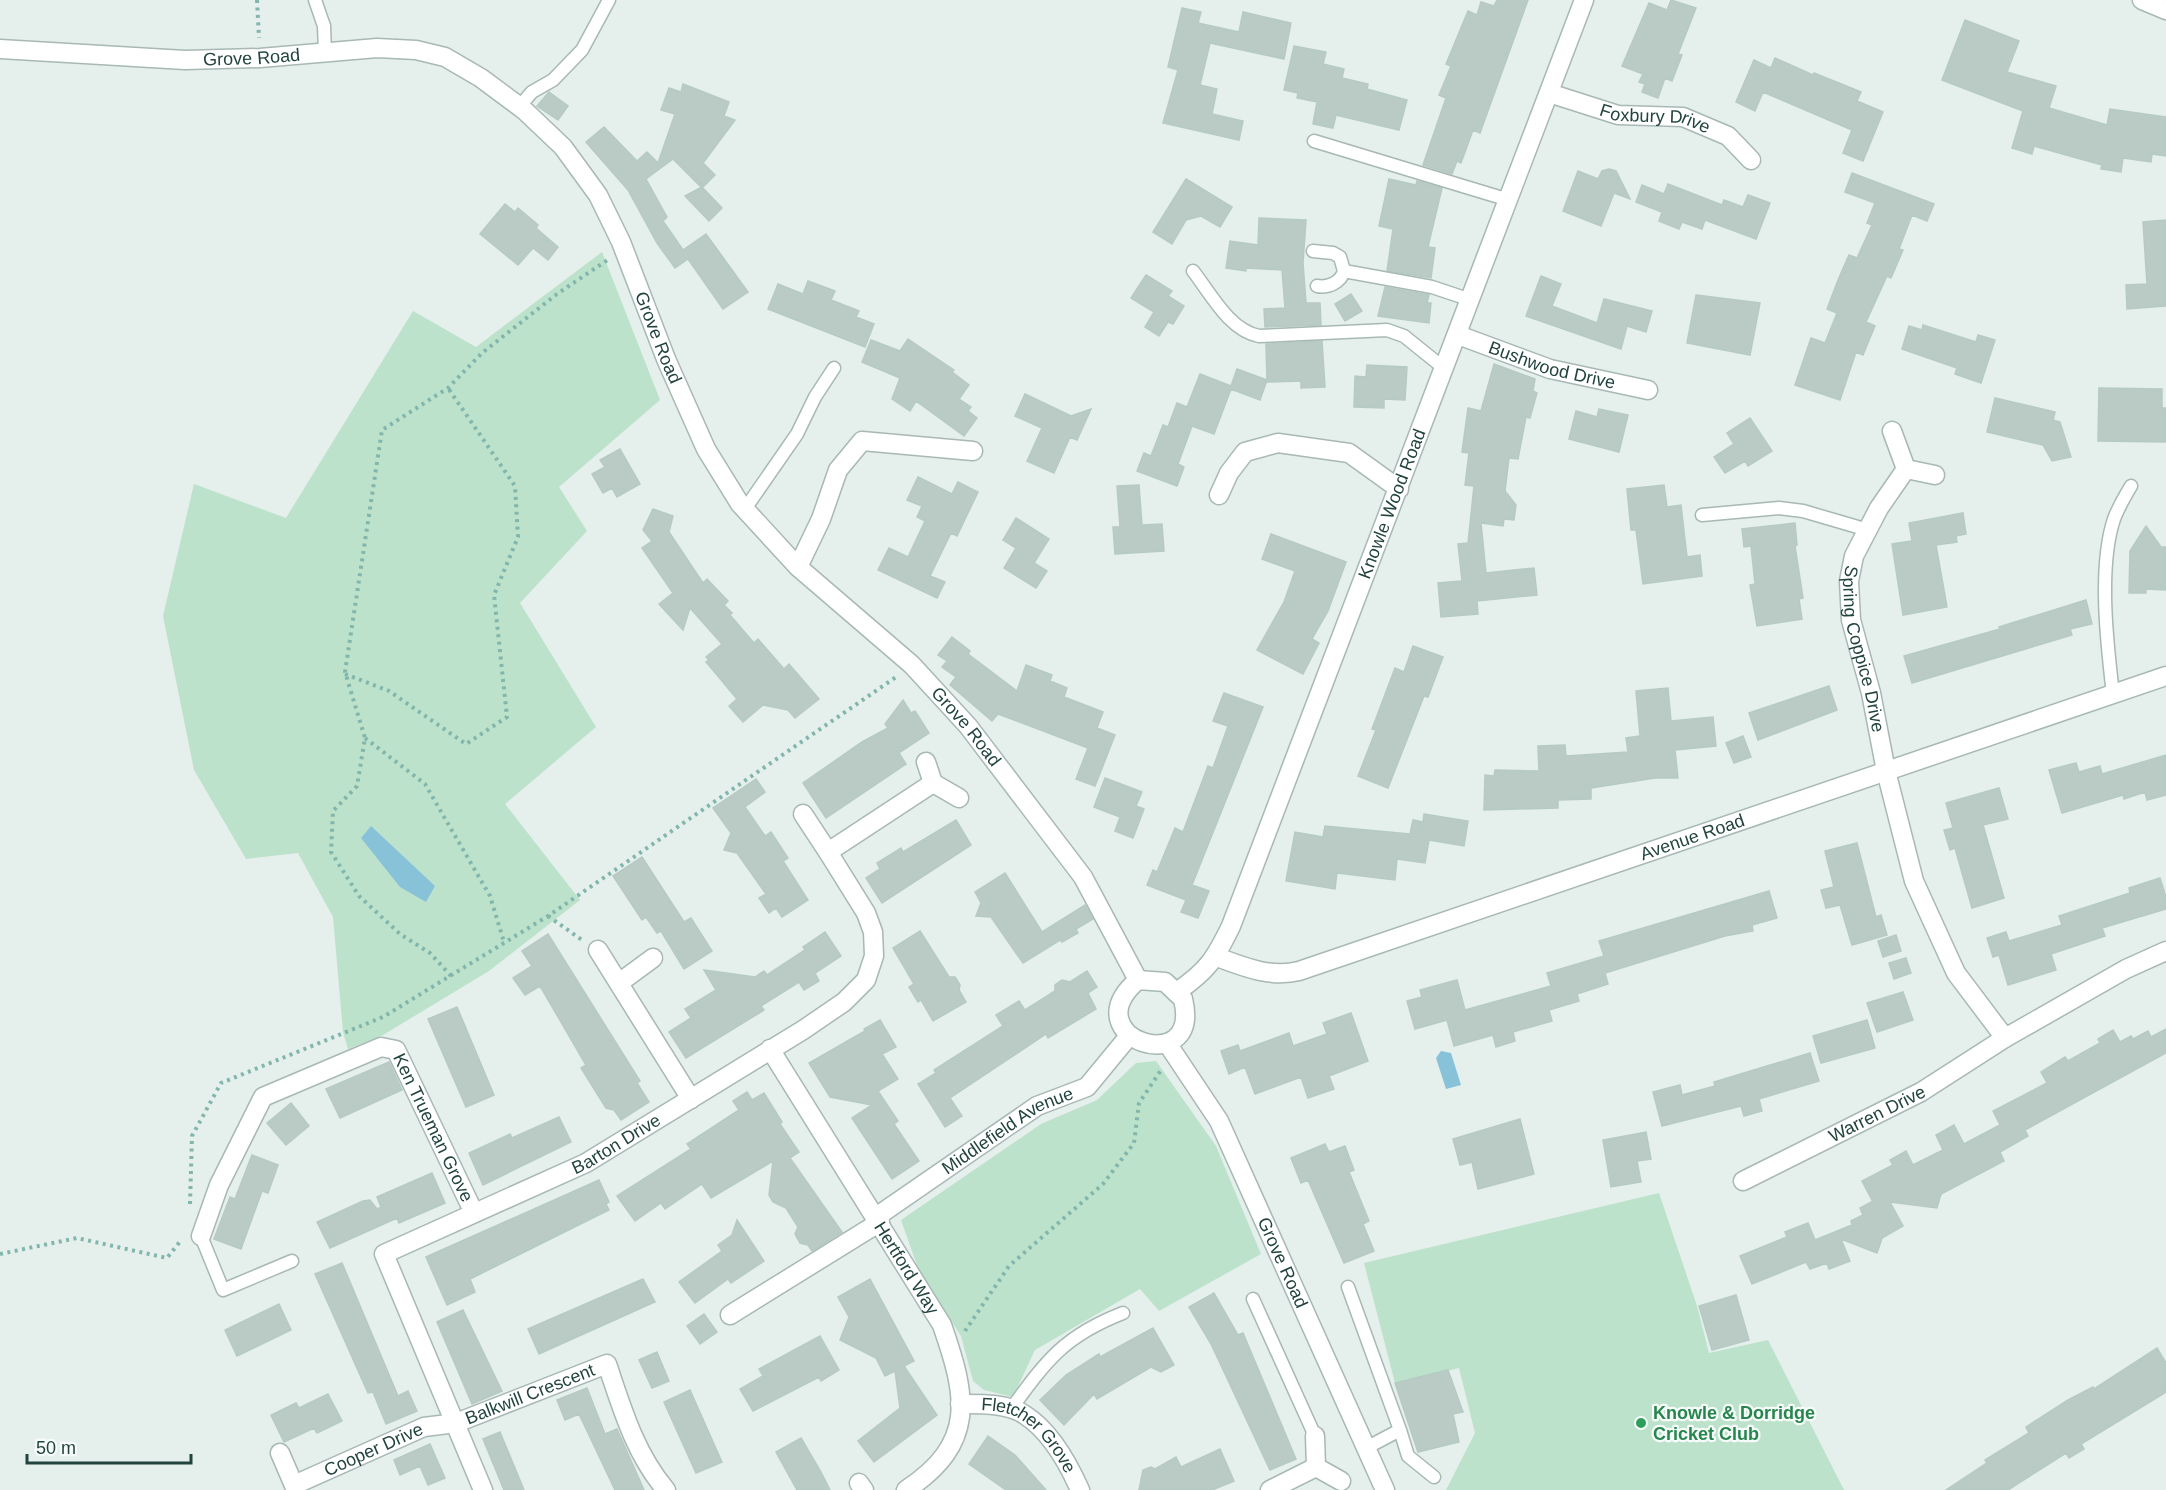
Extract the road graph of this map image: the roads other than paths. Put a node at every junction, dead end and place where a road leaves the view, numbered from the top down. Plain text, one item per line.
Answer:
1 (315, 0) edge
2 (609, 0) edge
3 (1584, 0) edge
4 (2142, 0) edge
5 (2166, 10) edge
6 (0, 49) edge
7 (325, 53) junction
8 (1550, 93) junction
9 (519, 107) junction
10 (1314, 141) dead end
11 (1751, 160) dead end
12 (1509, 200) junction
13 (1313, 251) dead end
14 (1194, 271) dead end
15 (1344, 271) junction
16 (1317, 286) dead end
17 (1471, 300) junction
18 (1458, 335) junction
19 (834, 368) dead end
20 (1445, 369) junction
21 (1648, 390) dead end
22 (1892, 431) dead end
23 (973, 451) dead end
24 (1906, 469) junction
25 (1935, 475) dead end
26 (2131, 486) dead end
27 (1399, 489) junction
28 (1219, 495) dead end
29 (745, 509) junction
30 (1702, 515) dead end
31 (1868, 530) junction
32 (798, 567) junction
33 (2166, 676) edge
34 (2113, 694) junction
35 (926, 762) dead end
36 (1886, 771) junction
37 (933, 783) junction
38 (959, 798) dead end
39 (803, 814) dead end
40 (828, 852) junction
41 (598, 950) road end
42 (2166, 951) edge
43 (1216, 957) junction
44 (653, 958) dead end
45 (1137, 980) junction
46 (619, 983) junction
47 (1178, 991) junction
48 (1129, 1036) junction
49 (2005, 1038) junction
50 (1170, 1048) junction
51 (770, 1049) junction
52 (691, 1099) junction
53 (1743, 1180) dead end
54 (474, 1212) junction
55 (878, 1220) junction
56 (193, 1236) joint
57 (292, 1261) dead end
58 (1348, 1287) dead end
59 (1253, 1299) dead end
60 (1124, 1313) dead end
61 (730, 1315) dead end
62 (960, 1404) junction
63 (1011, 1410) junction
64 (456, 1423) junction
65 (1400, 1430) junction
66 (1315, 1436) joint
67 (1366, 1448) junction
68 (280, 1453) dead end
69 (1316, 1467) junction
70 (1434, 1477) dead end
71 (1341, 1481) dead end
72 (295, 1488) edge
73 (483, 1490) edge
74 (666, 1490) edge
75 (906, 1490) edge
76 (1080, 1490) edge
77 (1270, 1490) edge
78 (1385, 1490) edge

1 - 7 lane
2 - 9 lane
3 - 8 street, Knowle Wood Road
4 - 5 street
6 - 7 street, Grove Road
7 - 9 street, Grove Road
8 - 11 street, Foxbury Drive
8 - 12 street, Knowle Wood Road
9 - 29 street, Grove Road
10 - 12 lane
12 - 17 street, Knowle Wood Road
13 - 15 lane
14 - 20 lane
15 - 16 lane
15 - 17 lane
17 - 18 street, Knowle Wood Road
18 - 20 street, Knowle Wood Road
18 - 21 street, Bushwood Drive
19 - 29 lane
20 - 27 street, Knowle Wood Road
22 - 24 street
23 - 32 street
24 - 25 street
24 - 31 street, Spring Coppice Drive
26 - 34 lane
27 - 28 street
27 - 43 street, Knowle Wood Road
29 - 32 street, Grove Road
30 - 31 lane
31 - 36 street, Spring Coppice Drive
32 - 45 street, Grove Road
33 - 34 street, Avenue Road
34 - 36 street, Avenue Road
35 - 37 street
36 - 43 street, Avenue Road
36 - 49 street
37 - 38 street
37 - 40 street
39 - 40 street, Barton Drive
40 - 51 street, Barton Drive
41 - 46 street
42 - 49 street, Warren Drive
43 - 47 street, Knowle Wood Road
44 - 46 street
45 - 47 street
45 - 48 street
46 - 52 street
47 - 50 street
48 - 50 street
48 - 55 street, Middlefield Avenue
49 - 53 street, Warren Drive
50 - 67 street, Grove Road
51 - 52 street, Barton Drive
51 - 55 street, Hertford Way
52 - 54 street, Barton Drive
54 - 56 street, Ken Trueman Grove
54 - 64 street, Barton Drive
55 - 61 street, Middlefield Avenue
55 - 62 street, Hertford Way
56 - 57 lane
58 - 65 lane
59 - 66 lane
60 - 63 lane
62 - 63 street, Fletcher Grove
62 - 75 street, Hertford Way
63 - 76 street, Fletcher Grove
64 - 72 street, Cooper Drive
64 - 73 street
64 - 74 street, Balkwill Crescent
65 - 67 lane
65 - 70 lane
66 - 69 street
67 - 78 street, Grove Road
68 - 72 street, Cooper Drive
69 - 71 street
69 - 77 street

